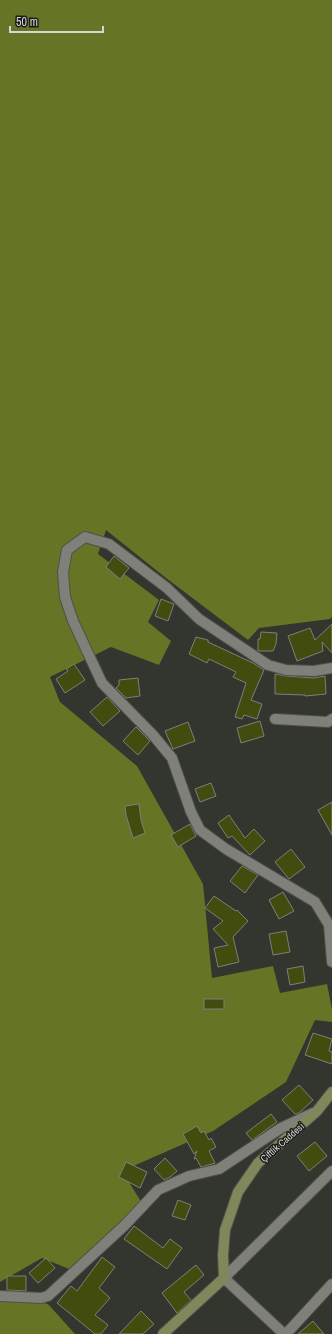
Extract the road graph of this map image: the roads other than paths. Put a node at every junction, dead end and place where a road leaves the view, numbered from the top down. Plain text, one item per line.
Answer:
1 (332, 668) edge
2 (275, 719) dead end
3 (332, 719) edge
4 (332, 962) edge
5 (332, 1092) edge
6 (317, 1111) junction
7 (332, 1171) edge
8 (224, 1278) junction
9 (332, 1284) edge
10 (0, 1296) edge
11 (162, 1334) edge
12 (285, 1334) edge

1 - 4 street
2 - 3 street
5 - 6 street, Çiftlik Caddesi
6 - 8 street, Çiftlik Caddesi
6 - 10 street
7 - 8 street
8 - 11 street
8 - 12 street
9 - 12 street

